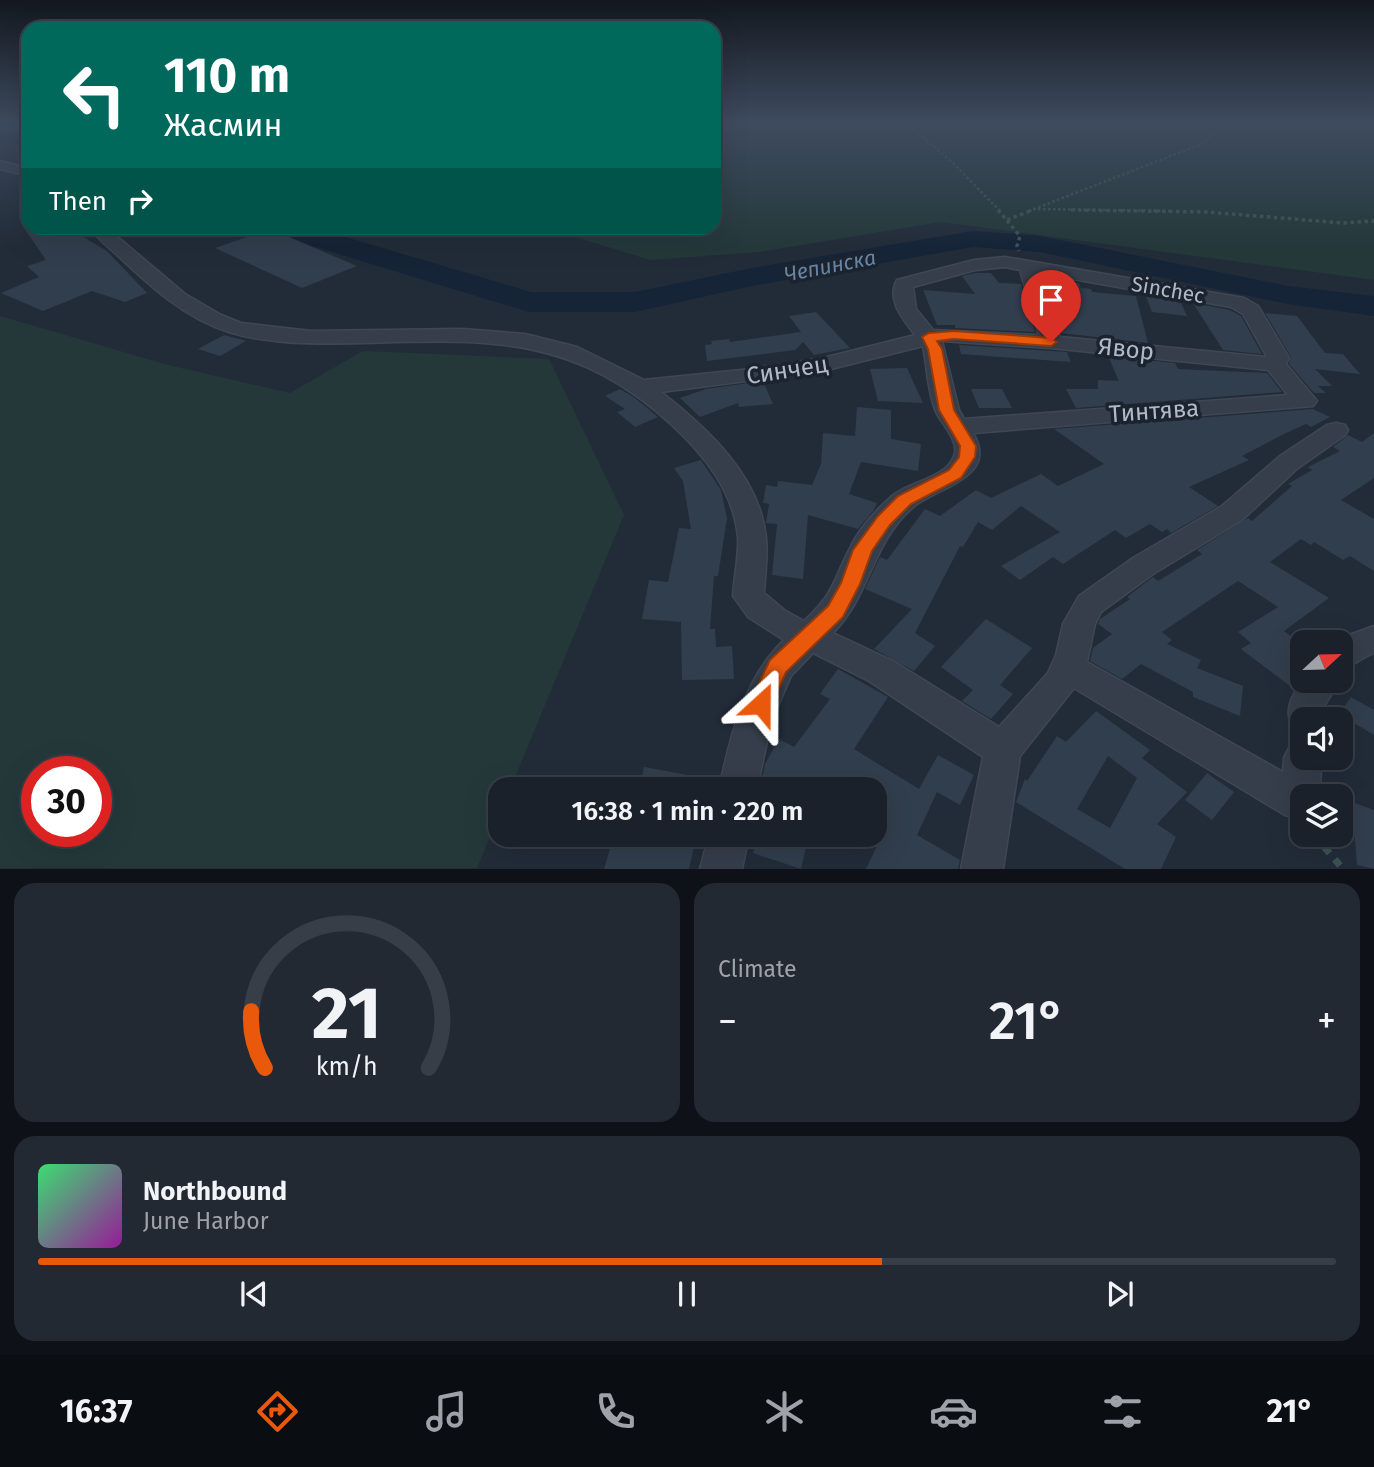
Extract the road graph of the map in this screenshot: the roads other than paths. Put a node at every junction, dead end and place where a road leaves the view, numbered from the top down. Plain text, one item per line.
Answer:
1 (0, 165) edge
2 (21, 170) edge
3 (106, 235) edge
4 (1028, 267) junction
5 (929, 337) junction
6 (1051, 342) junction
7 (1277, 361) junction
8 (642, 387) junction
9 (956, 426) junction
10 (1336, 430) dead end
11 (807, 636) junction
12 (1374, 639) edge
13 (1353, 647) edge
14 (1067, 667) junction
15 (1003, 750) junction
16 (1302, 770) edge
17 (741, 777) edge
18 (726, 847) edge
19 (721, 869) edge
20 (982, 869) edge

1 - 2 street
3 - 8 street
4 - 5 street, Sinchec
4 - 6 street
4 - 7 street, Sinchec
5 - 6 street, Явор
5 - 8 street, Синчец
5 - 9 street
6 - 7 street, Явор
7 - 9 street, Тинтява
8 - 11 street
9 - 11 street
10 - 14 street
11 - 15 street
11 - 17 street
12 - 13 street
14 - 15 street
14 - 16 street
15 - 20 street
18 - 19 street

